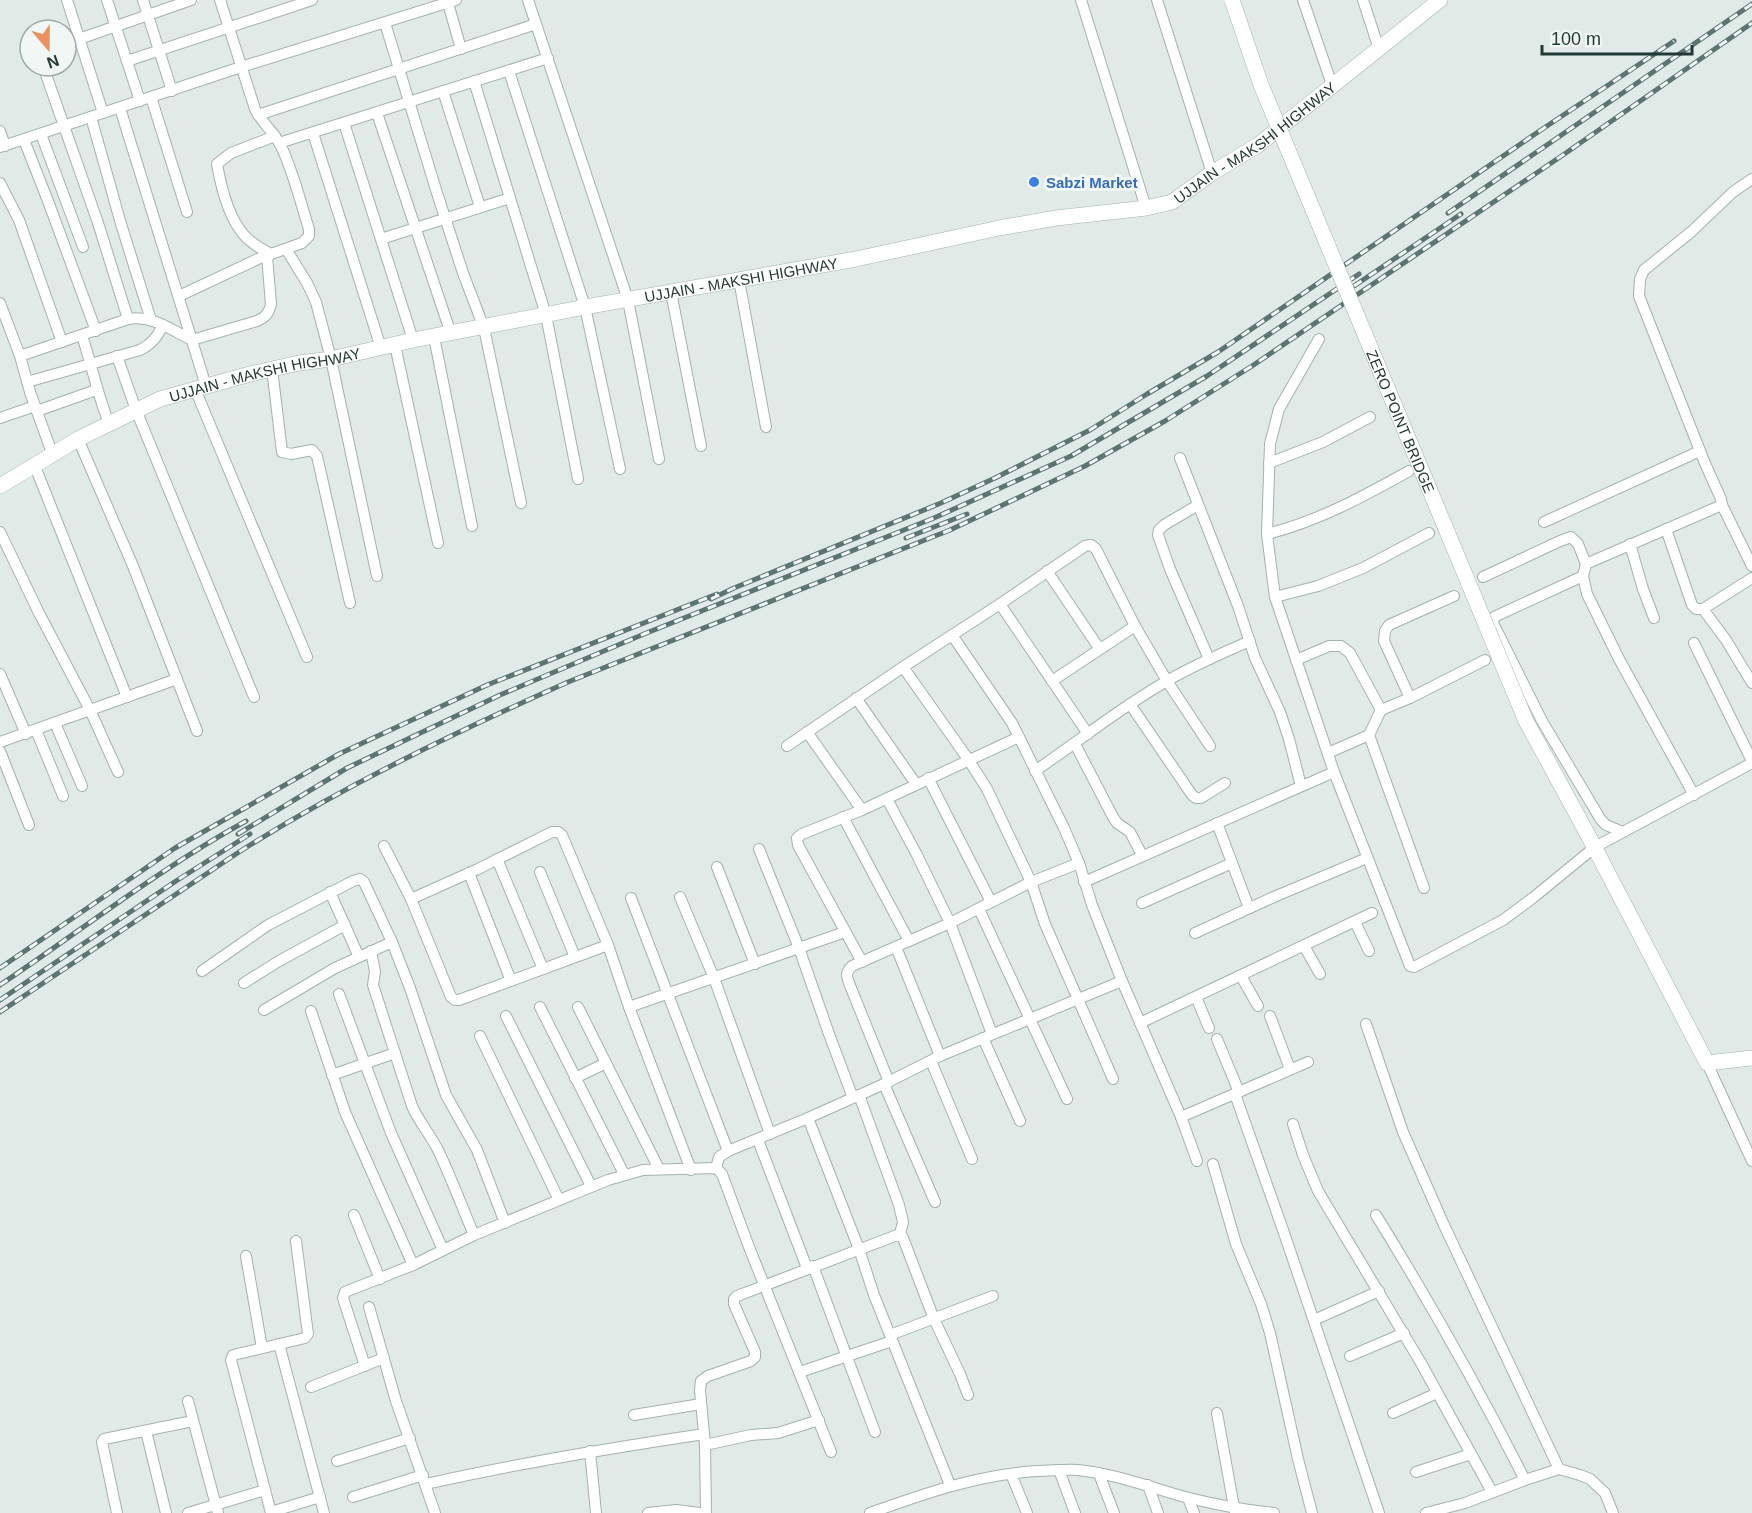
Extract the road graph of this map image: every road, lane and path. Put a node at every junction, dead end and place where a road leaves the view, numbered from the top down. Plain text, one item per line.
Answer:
1 (67, 0) edge
2 (107, 0) edge
3 (143, 0) edge
4 (220, 0) edge
5 (312, 0) edge
6 (528, 0) edge
7 (1081, 0) edge
8 (1157, 0) edge
9 (1232, 0) edge
10 (1303, 0) edge
11 (1363, 0) edge
12 (186, 1) edge
13 (452, 1) edge
14 (1432, 3) edge
15 (148, 14) junction
16 (385, 23) junction
17 (536, 24) junction
18 (115, 26) junction
19 (228, 27) junction
20 (79, 39) junction
21 (461, 49) junction
22 (1379, 49) junction
23 (159, 50) junction
24 (548, 58) junction
25 (127, 61) junction
26 (241, 67) junction
27 (399, 69) junction
28 (509, 71) junction
29 (47, 78) edge
30 (474, 81) junction
31 (1332, 85) junction
32 (172, 91) junction
33 (443, 91) junction
34 (146, 99) junction
35 (409, 102) junction
36 (120, 108) junction
37 (103, 113) junction
38 (377, 113) junction
39 (258, 115) junction
40 (90, 117) junction
41 (344, 123) junction
42 (65, 126) junction
43 (0, 131) edge
44 (313, 133) junction
45 (41, 134) junction
46 (277, 139) junction
47 (24, 140) junction
48 (3, 147) edge
49 (1212, 173) junction
50 (1752, 179) edge
51 (0, 183) edge
52 (510, 198) junction
53 (480, 207) junction
54 (1146, 208) junction
55 (187, 212) dead end
56 (445, 218) junction
57 (415, 227) junction
58 (381, 239) junction
59 (83, 247) dead end
60 (286, 249) junction
61 (269, 255) junction
62 (739, 280) junction
63 (671, 292) junction
64 (179, 296) junction
65 (628, 300) junction
66 (0, 303) edge
67 (585, 307) junction
68 (546, 315) junction
69 (128, 319) junction
70 (151, 320) junction
71 (163, 325) junction
72 (484, 328) junction
73 (96, 331) junction
74 (451, 334) junction
75 (82, 336) junction
76 (435, 337) junction
77 (1319, 339) dead end
78 (192, 340) junction
79 (413, 340) junction
80 (62, 342) junction
81 (388, 347) junction
82 (20, 356) junction
83 (117, 357) junction
84 (331, 359) junction
85 (90, 364) junction
86 (272, 369) junction
87 (27, 382) junction
88 (201, 387) junction
89 (96, 390) junction
90 (36, 409) junction
91 (136, 410) junction
92 (1370, 417) dead end
93 (0, 418) edge
94 (110, 423) junction
95 (766, 427) dead end
96 (78, 439) junction
97 (701, 446) dead end
98 (1700, 451) junction
99 (52, 453) junction
100 (1180, 458) dead end
101 (659, 459) dead end
102 (1269, 463) junction
103 (34, 464) junction
104 (620, 469) dead end
105 (1409, 471) dead end
106 (578, 479) dead end
107 (0, 486) edge
108 (521, 503) dead end
109 (1198, 505) junction
110 (1722, 506) junction
111 (1544, 522) dead end
112 (472, 526) dead end
113 (1666, 529) junction
114 (0, 532) edge
115 (1429, 533) dead end
116 (1267, 534) junction
117 (438, 543) dead end
118 (1630, 544) junction
119 (1586, 564) junction
120 (1752, 566) edge
121 (1047, 571) junction
122 (377, 576) dead end
123 (1584, 576) junction
124 (1483, 577) dead end
125 (1752, 578) edge
126 (1454, 596) dead end
127 (1275, 597) junction
128 (350, 603) dead end
129 (1000, 604) junction
130 (1703, 609) junction
131 (1654, 618) dead end
132 (1135, 626) junction
133 (952, 636) junction
134 (1250, 641) junction
135 (1694, 643) dead end
136 (1099, 648) junction
137 (307, 657) dead end
138 (1209, 659) junction
139 (1296, 660) junction
140 (1485, 660) dead end
141 (903, 667) junction
142 (0, 674) edge
143 (177, 679) junction
144 (1052, 681) junction
145 (1167, 681) junction
146 (1752, 683) edge
147 (127, 697) junction
148 (254, 697) dead end
149 (856, 698) junction
150 (1410, 698) junction
151 (1130, 704) junction
152 (90, 710) junction
153 (1381, 710) junction
154 (55, 723) junction
155 (197, 731) dead end
156 (31, 732) junction
157 (807, 732) junction
158 (1088, 734) junction
159 (1369, 735) junction
160 (1018, 737) junction
161 (0, 742) edge
162 (1075, 744) junction
163 (787, 746) dead end
164 (1210, 746) dead end
165 (0, 751) edge
166 (1328, 753) junction
167 (968, 759) junction
168 (1752, 762) edge
169 (1035, 771) junction
170 (118, 772) dead end
171 (1334, 772) junction
172 (928, 778) junction
173 (1225, 783) dead end
174 (916, 784) junction
175 (82, 786) dead end
176 (1301, 786) junction
177 (1694, 795) junction
178 (63, 796) dead end
179 (887, 798) junction
180 (862, 810) junction
181 (843, 817) junction
182 (1217, 823) junction
183 (29, 825) dead end
184 (1623, 832) junction
185 (1592, 841) junction
186 (384, 846) dead end
187 (759, 849) dead end
188 (1142, 855) junction
189 (497, 858) junction
190 (1367, 858) junction
191 (1078, 863) junction
192 (1232, 864) junction
193 (717, 867) dead end
194 (540, 872) dead end
195 (468, 873) junction
196 (1031, 882) junction
197 (1084, 882) junction
198 (1424, 888) dead end
199 (330, 892) junction
200 (681, 897) dead end
201 (631, 898) dead end
202 (411, 899) junction
203 (991, 902) junction
204 (1142, 903) dead end
205 (1249, 908) junction
206 (979, 909) junction
207 (1372, 913) dead end
208 (1355, 922) junction
209 (950, 923) junction
210 (345, 925) junction
211 (845, 932) junction
212 (1196, 933) dead end
213 (909, 941) junction
214 (392, 942) junction
215 (608, 945) junction
216 (1304, 946) junction
217 (896, 947) junction
218 (799, 948) junction
219 (371, 951) junction
220 (1369, 951) dead end
221 (359, 957) junction
222 (575, 957) junction
223 (862, 962) junction
224 (755, 964) junction
225 (543, 969) junction
226 (202, 971) dead end
227 (1320, 974) dead end
228 (1241, 976) junction
229 (714, 978) junction
230 (511, 981) junction
231 (1122, 981) junction
232 (244, 983) dead end
233 (339, 994) dead end
234 (668, 994) junction
235 (1196, 997) junction
236 (1077, 1000) junction
237 (1258, 1006) dead end
238 (540, 1007) dead end
239 (578, 1007) dead end
240 (629, 1007) junction
241 (264, 1010) dead end
242 (310, 1011) dead end
243 (1270, 1016) dead end
244 (506, 1017) dead end
245 (1030, 1019) junction
246 (1140, 1023) junction
247 (1366, 1024) dead end
248 (1209, 1028) dead end
249 (480, 1036) dead end
250 (988, 1036) junction
251 (1217, 1039) dead end
252 (395, 1053) junction
253 (936, 1058) junction
254 (1752, 1058) edge
255 (1308, 1062) dead end
256 (364, 1063) junction
257 (606, 1063) junction
258 (1707, 1063) junction
259 (1290, 1070) junction
260 (332, 1075) junction
261 (575, 1078) junction
262 (1113, 1079) dead end
263 (887, 1083) junction
264 (1237, 1093) junction
265 (856, 1097) junction
266 (1067, 1100) dead end
267 (1181, 1117) junction
268 (808, 1118) junction
269 (1020, 1121) dead end
270 (1293, 1124) dead end
271 (770, 1134) junction
272 (758, 1140) junction
273 (728, 1151) junction
274 (972, 1159) dead end
275 (1197, 1161) dead end
276 (1752, 1161) edge
277 (1213, 1164) dead end
278 (716, 1168) junction
279 (659, 1169) junction
280 (691, 1170) junction
281 (624, 1174) junction
282 (591, 1186) junction
283 (559, 1200) junction
284 (935, 1202) dead end
285 (354, 1215) dead end
286 (1376, 1215) dead end
287 (505, 1223) junction
288 (900, 1234) junction
289 (474, 1235) junction
290 (296, 1241) dead end
291 (859, 1249) junction
292 (443, 1250) junction
293 (246, 1256) dead end
294 (413, 1265) junction
295 (810, 1267) junction
296 (380, 1279) junction
297 (765, 1285) junction
298 (1379, 1291) junction
299 (993, 1296) dead end
300 (369, 1307) dead end
301 (934, 1319) junction
302 (1314, 1320) junction
303 (1404, 1333) junction
304 (891, 1338) junction
305 (279, 1344) junction
306 (262, 1348) junction
307 (847, 1355) junction
308 (1350, 1356) dead end
309 (384, 1358) junction
310 (365, 1365) junction
311 (800, 1372) junction
312 (311, 1387) dead end
313 (1437, 1393) junction
314 (968, 1395) dead end
315 (188, 1401) dead end
316 (701, 1404) junction
317 (1217, 1413) dead end
318 (1393, 1413) dead end
319 (634, 1415) dead end
320 (819, 1420) junction
321 (193, 1421) junction
322 (146, 1431) junction
323 (875, 1432) dead end
324 (410, 1438) junction
325 (705, 1439) junction
326 (590, 1451) junction
327 (831, 1452) dead end
328 (1471, 1454) junction
329 (337, 1461) dead end
330 (1059, 1470) junction
331 (1559, 1470) junction
332 (1416, 1472) dead end
333 (1011, 1474) junction
334 (1099, 1474) junction
335 (425, 1480) junction
336 (1524, 1480) junction
337 (950, 1485) junction
338 (1148, 1485) junction
339 (265, 1490) junction
340 (1492, 1492) junction
341 (320, 1497) junction
342 (353, 1497) dead end
343 (1188, 1498) junction
344 (217, 1509) edge
345 (704, 1510) edge
346 (1234, 1510) edge
347 (271, 1512) edge
348 (117, 1513) edge
349 (166, 1513) edge
350 (188, 1513) edge
351 (324, 1513) edge
352 (435, 1513) edge
353 (596, 1513) edge
354 (648, 1513) edge
355 (870, 1513) edge
356 (1027, 1513) edge
357 (1075, 1513) edge
358 (1114, 1513) edge
359 (1158, 1513) edge
360 (1194, 1513) edge
361 (1269, 1513) edge
362 (1274, 1513) edge
363 (1312, 1513) edge
364 (1379, 1513) edge
365 (1426, 1513) edge
366 (1613, 1513) edge

1 - 20 street
2 - 18 street
3 - 15 street
4 - 19 street
5 - 19 street
6 - 17 street
7 - 54 street
8 - 49 street
9 - 185 main road, ZERO POINT BRIDGE, bridge
10 - 31 street
11 - 22 street
12 - 15 street
13 - 16 street
13 - 21 street
14 - 22 main road, UJJAIN - MAKSHI HIGHWAY
15 - 18 street
15 - 23 street
16 - 26 street
16 - 27 street
17 - 21 street
17 - 24 street
18 - 20 street
18 - 25 street
19 - 23 street
19 - 26 street
20 - 37 street
21 - 27 street
22 - 31 main road, UJJAIN - MAKSHI HIGHWAY
23 - 25 street
23 - 32 street
24 - 28 street
24 - 65 street
25 - 34 street
26 - 32 street
26 - 39 street
27 - 35 street
27 - 39 street
28 - 30 street
28 - 67 street
29 - 42 street
30 - 33 street
30 - 52 street
31 - 49 main road, UJJAIN - MAKSHI HIGHWAY
32 - 34 street
33 - 35 street
33 - 53 street
34 - 36 street
34 - 55 street
35 - 38 street
35 - 56 street
36 - 37 street
36 - 64 street
37 - 40 street
38 - 41 street
38 - 57 street
39 - 46 street
40 - 42 street
40 - 70 street
41 - 44 street
41 - 58 street
42 - 45 street
42 - 69 street
43 - 48 street
44 - 46 street
44 - 81 street
45 - 47 street
45 - 59 street
46 - 60 street
46 - 61 street
47 - 48 street
47 - 73 street
49 - 54 main road, UJJAIN - MAKSHI HIGHWAY
50 - 98 street
51 - 80 street
52 - 53 street
52 - 68 street
53 - 56 street
54 - 62 main road, UJJAIN - MAKSHI HIGHWAY
56 - 57 street
56 - 72 street
57 - 58 street
57 - 74 street
58 - 79 street
60 - 61 street
60 - 84 street
61 - 64 street
61 - 78 street
62 - 63 main road, UJJAIN - MAKSHI HIGHWAY
62 - 95 street
63 - 65 main road, UJJAIN - MAKSHI HIGHWAY
63 - 97 street
64 - 78 street
65 - 67 main road, UJJAIN - MAKSHI HIGHWAY
65 - 101 street
66 - 82 street
67 - 68 main road, UJJAIN - MAKSHI HIGHWAY
67 - 104 street
68 - 72 main road, UJJAIN - MAKSHI HIGHWAY
68 - 106 street
69 - 70 street
69 - 73 street
70 - 71 street
71 - 78 street
71 - 83 street
72 - 74 main road, UJJAIN - MAKSHI HIGHWAY
72 - 108 street
73 - 75 street
74 - 76 main road, UJJAIN - MAKSHI HIGHWAY
75 - 80 street
75 - 85 street
76 - 79 main road, UJJAIN - MAKSHI HIGHWAY
76 - 112 street
77 - 102 street
78 - 88 street
79 - 81 main road, UJJAIN - MAKSHI HIGHWAY
80 - 82 street
81 - 84 main road, UJJAIN - MAKSHI HIGHWAY
81 - 117 street
82 - 87 street
83 - 85 street
83 - 91 street
84 - 86 main road, UJJAIN - MAKSHI HIGHWAY
84 - 122 street
85 - 87 street
85 - 89 street
86 - 88 main road, UJJAIN - MAKSHI HIGHWAY
86 - 128 street
87 - 90 street
88 - 91 main road, UJJAIN - MAKSHI HIGHWAY
88 - 137 street
89 - 90 street
89 - 94 street
90 - 93 street
90 - 99 street
91 - 94 main road, UJJAIN - MAKSHI HIGHWAY
91 - 148 street
92 - 102 street
94 - 96 main road, UJJAIN - MAKSHI HIGHWAY
96 - 99 main road, UJJAIN - MAKSHI HIGHWAY
96 - 143 street
98 - 110 street
98 - 111 street
99 - 103 main road, UJJAIN - MAKSHI HIGHWAY
100 - 109 street
102 - 116 street
103 - 107 main road, UJJAIN - MAKSHI HIGHWAY
103 - 147 street
105 - 116 street
109 - 134 street
109 - 138 street
110 - 113 street
110 - 120 street
113 - 118 street
113 - 130 street
114 - 152 street
115 - 127 street
116 - 127 street
118 - 119 street
118 - 131 street
119 - 123 street
119 - 124 street
121 - 129 street
121 - 132 street
121 - 136 street
123 - 177 street
123 - 184 street
125 - 130 street
126 - 150 street
127 - 139 street
129 - 133 street
129 - 144 street
130 - 146 street
132 - 136 street
132 - 145 street
133 - 141 street
133 - 160 street
134 - 138 street
134 - 176 street
135 - 168 street
136 - 144 street
138 - 145 street
139 - 153 street
139 - 166 street
140 - 150 street
141 - 149 street
141 - 167 street
142 - 156 street
143 - 147 street
143 - 155 street
144 - 158 street
145 - 151 street
145 - 164 street
147 - 152 street
149 - 157 street
149 - 174 street
150 - 153 street
151 - 158 street
151 - 173 street
152 - 154 street
152 - 170 street
153 - 159 street
154 - 156 street
154 - 175 street
156 - 161 street
156 - 178 street
157 - 163 street
157 - 180 street
158 - 162 street
159 - 166 street
159 - 198 street
160 - 167 street
160 - 169 street
162 - 169 street
162 - 188 street
165 - 183 street
166 - 171 street
167 - 172 street
167 - 196 street
168 - 177 street
169 - 191 street
171 - 176 street
171 - 190 street
172 - 174 street
172 - 203 street
174 - 179 street
176 - 182 street
177 - 184 street
179 - 180 street
179 - 209 street
180 - 181 street
181 - 211 street
181 - 213 street
182 - 188 street
182 - 192 street
184 - 185 street
185 - 190 street
185 - 258 main road, ZERO POINT BRIDGE
186 - 202 street
187 - 218 street
188 - 197 street
189 - 195 street
189 - 215 street
189 - 225 street
190 - 205 street
191 - 196 street
191 - 197 street
192 - 204 street
192 - 205 street
193 - 224 street
194 - 222 street
195 - 202 street
195 - 230 street
196 - 203 street
196 - 236 street
197 - 231 street
199 - 210 street
199 - 214 street
199 - 226 street
200 - 229 street
201 - 234 street
202 - 230 street
203 - 206 street
205 - 212 street
206 - 209 street
206 - 245 street
207 - 208 street
208 - 216 street
208 - 220 street
209 - 213 street
209 - 250 street
210 - 221 street
210 - 232 street
211 - 218 street
211 - 223 street
213 - 217 street
214 - 219 street
214 - 287 street
215 - 222 street
215 - 240 street
216 - 227 street
216 - 228 street
217 - 223 street
217 - 253 street
218 - 224 street
218 - 265 street
219 - 221 street
219 - 252 street
221 - 241 street
222 - 225 street
223 - 263 street
224 - 229 street
225 - 230 street
228 - 235 street
228 - 237 street
229 - 234 street
229 - 271 street
231 - 236 street
231 - 246 street
233 - 256 street
234 - 240 street
234 - 273 street
235 - 246 street
235 - 248 street
236 - 245 street
236 - 262 street
238 - 261 street
239 - 257 street
240 - 280 street
242 - 260 street
243 - 259 street
244 - 282 street
245 - 250 street
245 - 266 street
246 - 267 street
247 - 331 street
249 - 283 street
250 - 253 street
250 - 269 street
251 - 264 street
252 - 256 street
252 - 289 street
253 - 263 street
253 - 274 street
254 - 258 main road
255 - 259 street
256 - 260 street
256 - 292 street
257 - 261 street
257 - 279 street
258 - 276 street
259 - 264 street
260 - 294 street
261 - 281 street
263 - 265 street
263 - 284 street
264 - 267 street
264 - 302 street
265 - 268 street
265 - 288 street
267 - 275 street
268 - 271 street
268 - 291 street
270 - 298 street
271 - 272 street
272 - 273 street
272 - 295 street
273 - 278 street
277 - 363 street
278 - 280 street
278 - 297 street
279 - 280 street
279 - 281 street
281 - 282 street
282 - 283 street
283 - 287 street
285 - 296 street
286 - 336 street
287 - 289 street
288 - 291 street
288 - 301 street
289 - 292 street
290 - 305 street
291 - 295 street
291 - 304 street
292 - 294 street
293 - 306 street
294 - 296 street
295 - 297 street
295 - 307 street
296 - 310 street
297 - 311 street
297 - 316 street
298 - 302 street
298 - 303 street
299 - 301 street
300 - 309 street
301 - 304 street
301 - 314 street
302 - 364 street
303 - 308 street
303 - 313 street
304 - 307 street
304 - 337 street
305 - 306 street
305 - 341 street
306 - 339 street
307 - 311 street
307 - 323 street
309 - 310 street
309 - 324 street
310 - 312 street
311 - 320 street
313 - 318 street
313 - 328 street
315 - 321 street
316 - 319 street
316 - 325 street
317 - 346 street
320 - 325 street
320 - 327 street
321 - 322 street
321 - 344 street
322 - 348 street
322 - 349 street
324 - 329 street
324 - 335 street
325 - 326 street
325 - 345 street
326 - 335 street
326 - 353 street
328 - 332 street
328 - 340 street
330 - 333 street
330 - 334 street
330 - 357 street
331 - 336 street
331 - 366 street
333 - 337 street
333 - 356 street
334 - 338 street
334 - 358 street
335 - 342 street
335 - 352 street
336 - 340 street
337 - 355 street
338 - 343 street
338 - 359 street
339 - 344 street
339 - 347 street
340 - 365 street
341 - 347 street
341 - 351 street
343 - 346 street
343 - 360 street
344 - 350 street
345 - 354 street
346 - 361 street
361 - 362 street

